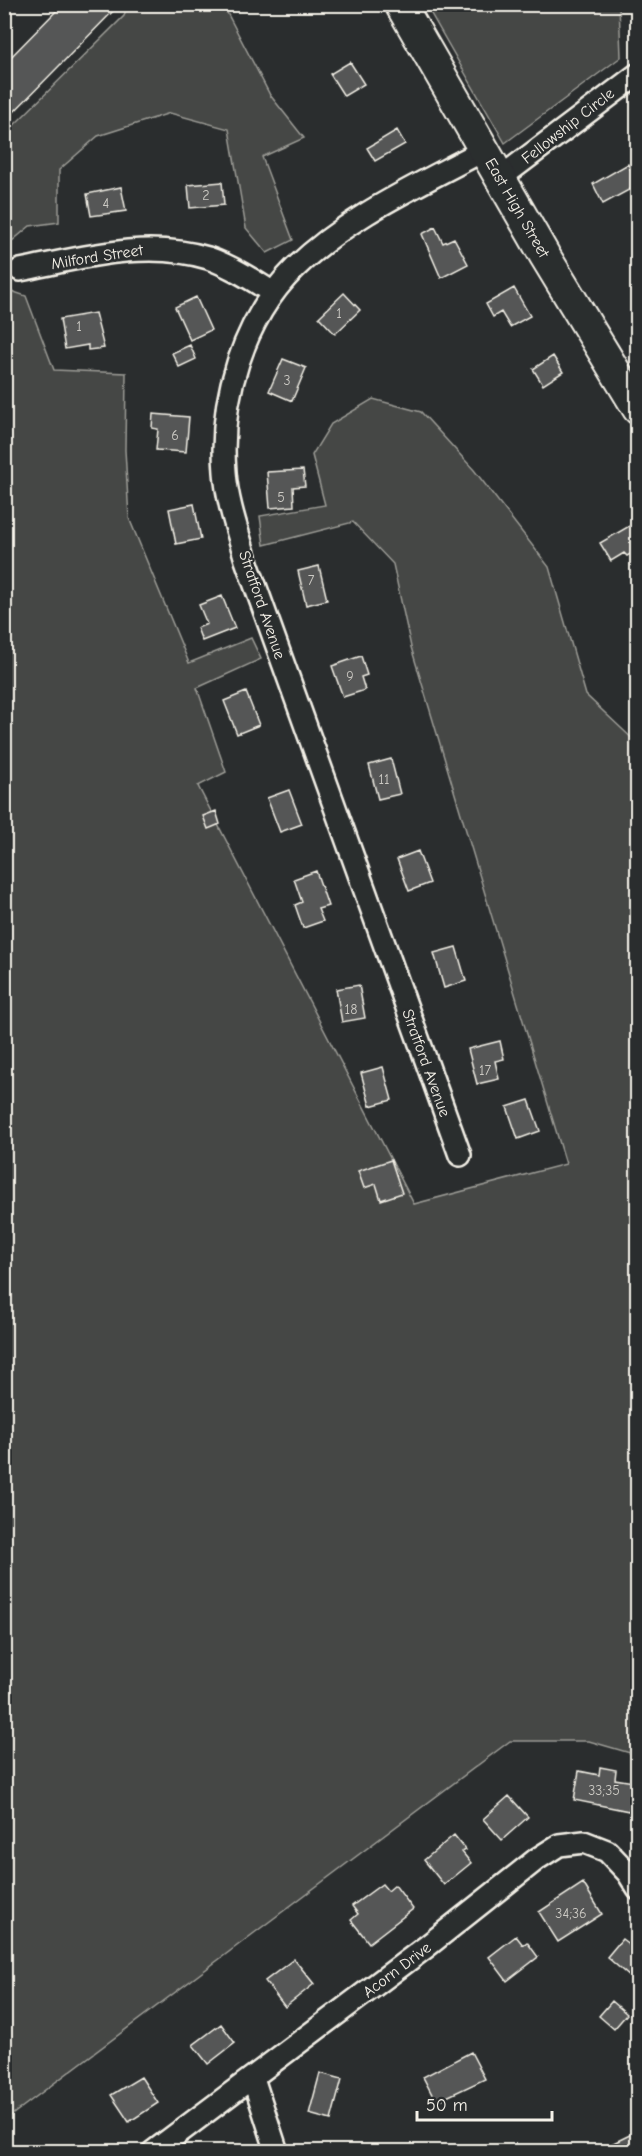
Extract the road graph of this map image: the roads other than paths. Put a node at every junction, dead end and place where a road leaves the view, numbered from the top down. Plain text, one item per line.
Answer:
1 (400, 4) edge
2 (638, 74) edge
3 (484, 150) junction
4 (500, 178) junction
5 (20, 270) dead end
6 (273, 293) junction
7 (638, 409) edge
8 (460, 1155) dead end
9 (638, 1889) edge
10 (253, 2078) junction
11 (153, 2151) edge
12 (278, 2151) edge

1 - 3 main road, East High Street
2 - 4 street, Fellowship Circle
3 - 4 main road, East High Street
3 - 6 street, Stratford Avenue
4 - 7 main road, East High Street
5 - 6 street, Milford Street
6 - 8 street, Stratford Avenue
9 - 10 street, Acorn Drive
10 - 11 street, Acorn Drive
10 - 12 street

